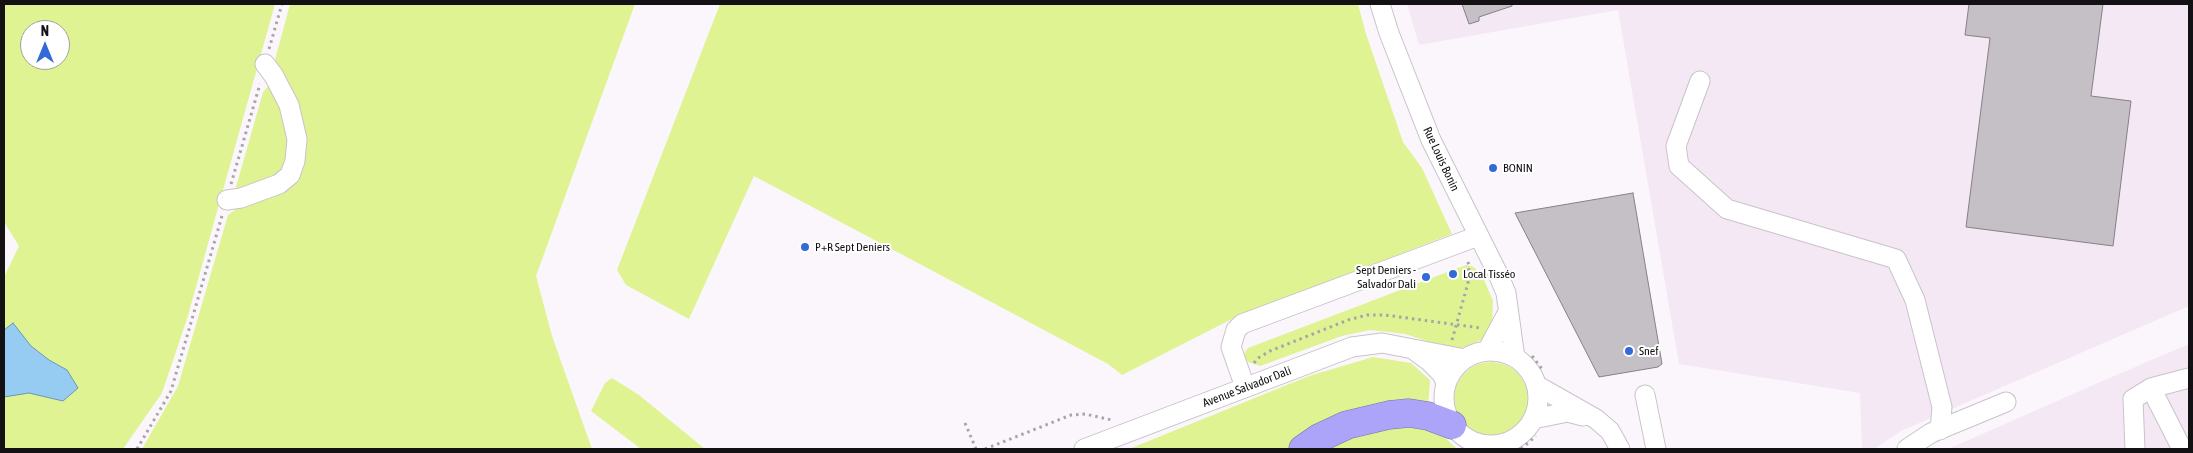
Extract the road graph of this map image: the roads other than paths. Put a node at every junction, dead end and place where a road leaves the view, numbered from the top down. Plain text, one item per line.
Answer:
1 (1380, 4) edge
2 (265, 64) road end
3 (1700, 81) dead end
4 (227, 200) road end
5 (1478, 236) junction
6 (1508, 312) junction
7 (1413, 349) junction
8 (1487, 351) junction
9 (1522, 355) junction
10 (1465, 359) junction
11 (1540, 378) junction
12 (2189, 378) edge
13 (1446, 383) junction
14 (1245, 388) junction
15 (2151, 388) junction
16 (1645, 395) dead end
17 (2006, 402) dead end
18 (1533, 419) junction
19 (1596, 419) junction
20 (1452, 425) junction
21 (1940, 430) junction
22 (1507, 445) edge
23 (1475, 446) edge
24 (1084, 449) edge
25 (1303, 449) edge
26 (1620, 449) edge
27 (1656, 449) edge
28 (1907, 449) edge
29 (2135, 449) edge
30 (2182, 449) edge

1 - 5 street, Rue Louis Bonin
2 - 4 street
3 - 21 street
5 - 6 street, Rue Louis Bonin
5 - 14 street
6 - 8 street
6 - 9 street, Rue Louis Bonin
7 - 10 street, Avenue Salvador Dali
7 - 13 street, Avenue Salvador Dali
7 - 14 street, Avenue Salvador Dali
8 - 9 street
8 - 10 street
9 - 11 street
10 - 13 street
11 - 18 street
11 - 19 street
12 - 15 street
13 - 20 street
14 - 24 street, Avenue Salvador Dali
15 - 29 street
15 - 30 street
16 - 27 street
17 - 21 street
18 - 19 street
18 - 22 street
19 - 26 street
20 - 23 street
20 - 25 highway
21 - 28 street
22 - 23 street

